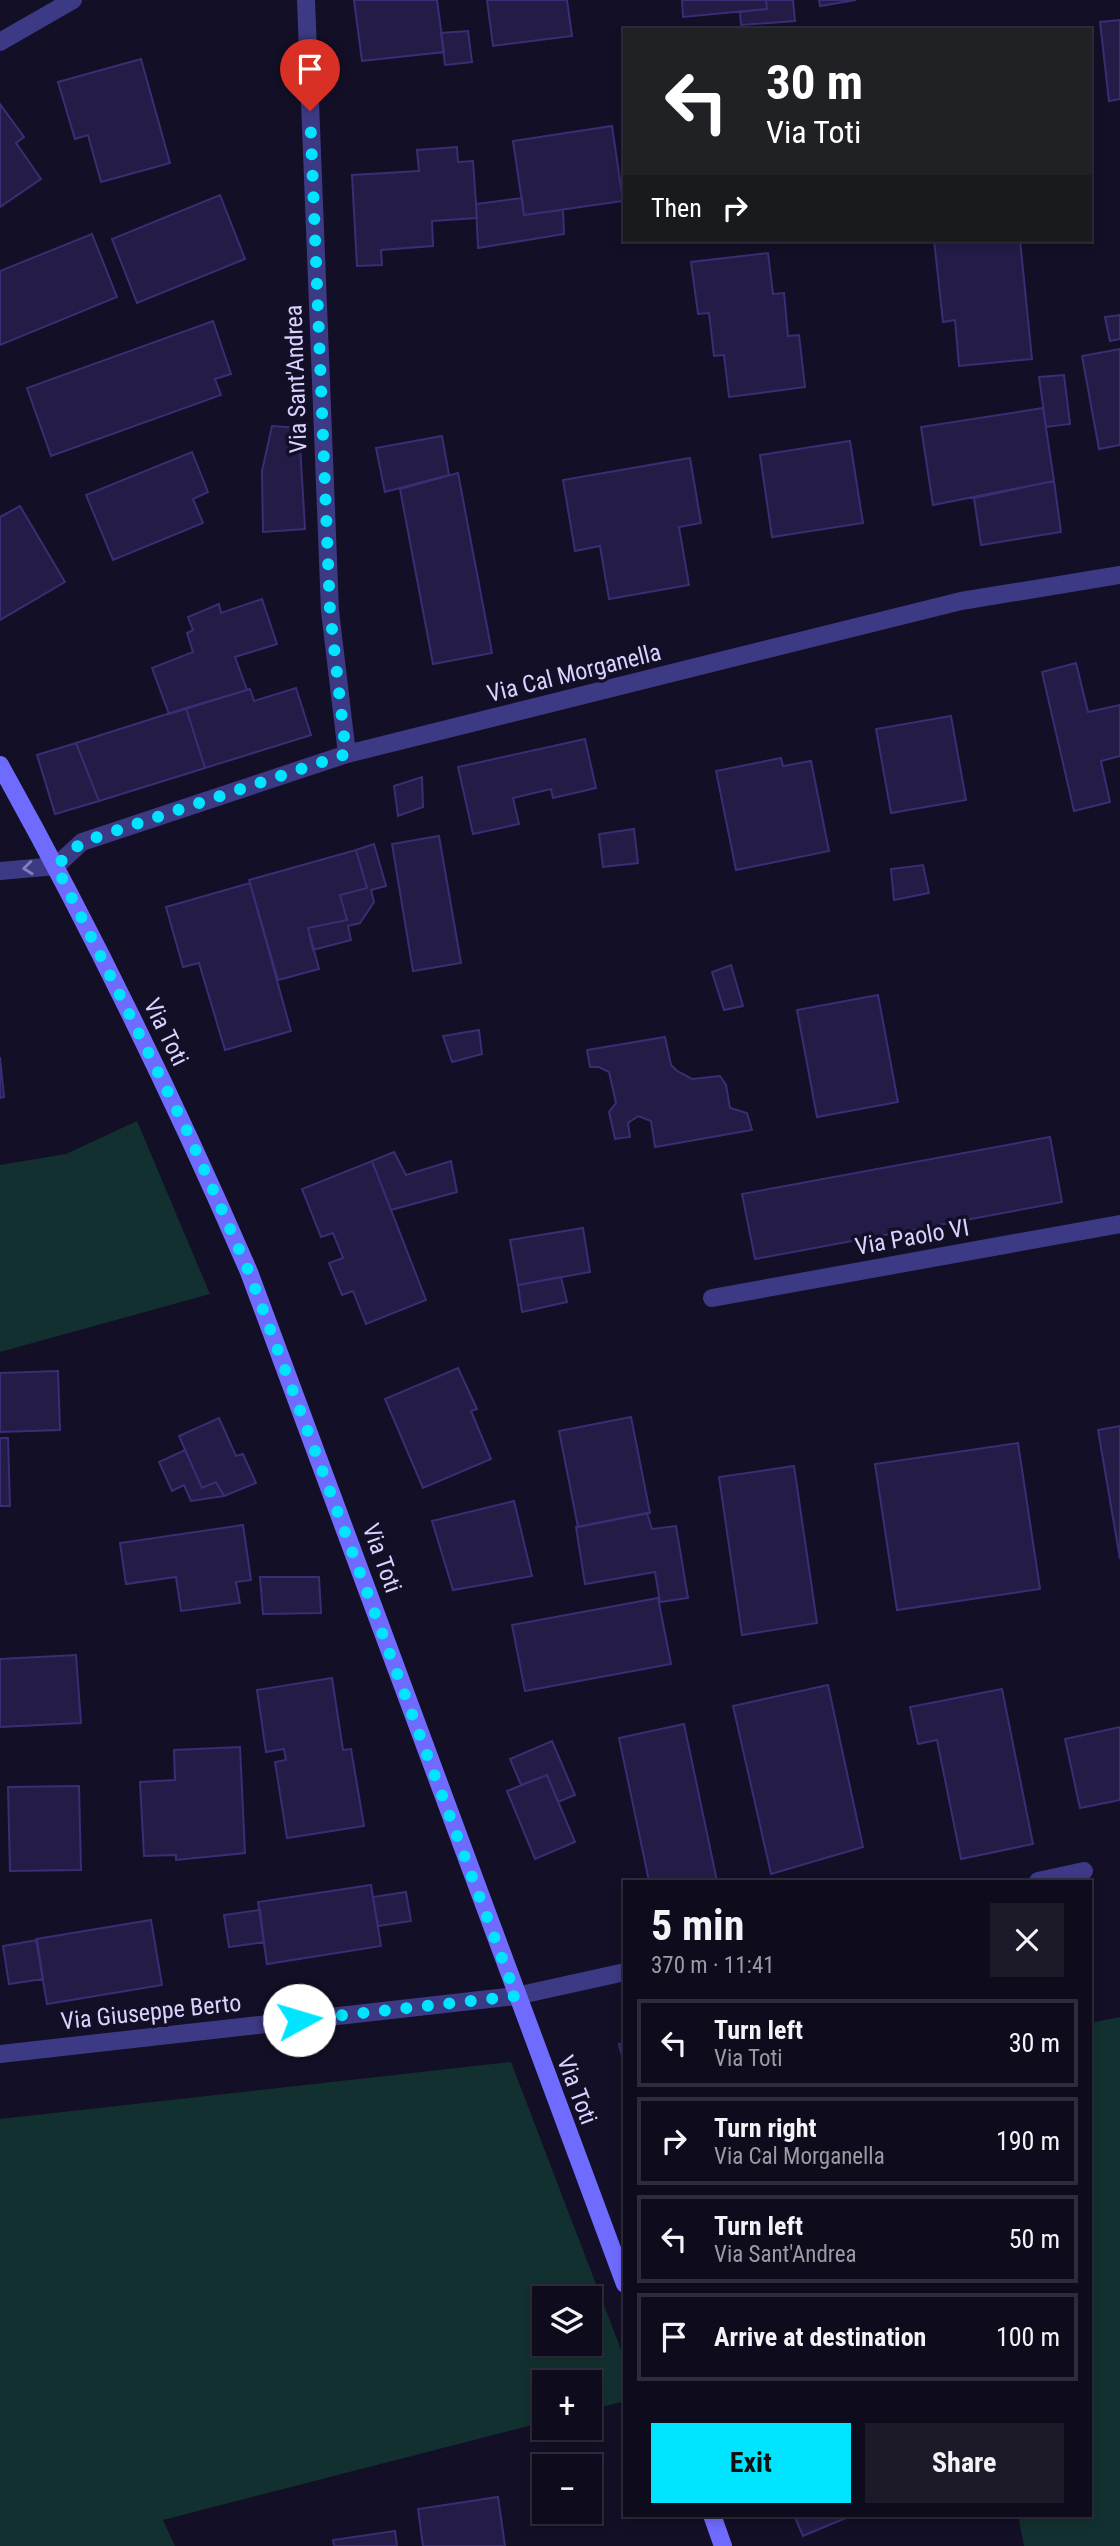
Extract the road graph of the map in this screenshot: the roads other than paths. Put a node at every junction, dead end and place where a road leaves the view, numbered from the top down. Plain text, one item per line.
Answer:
1 (73, 0) edge
2 (306, 0) edge
3 (0, 42) edge
4 (1120, 575) edge
5 (346, 754) junction
6 (0, 765) edge
7 (56, 866) junction
8 (0, 871) edge
9 (1120, 1224) edge
10 (712, 1298) dead end
11 (1084, 1871) dead end
12 (1043, 1880) edge
13 (623, 1972) edge
14 (516, 1996) junction
15 (0, 2054) edge
16 (623, 2279) edge
17 (713, 2517) edge
18 (723, 2546) edge

1 - 3 street
2 - 5 street, Via Sant'Andrea
4 - 5 street, Via Cal Morganella
5 - 7 street, Via Cal Morganella
6 - 7 main road, Via Toti
7 -> 8 street
7 - 14 main road, Via Toti
9 - 10 street, Via Paolo VI
11 - 12 street
13 - 14 street, Via Giuseppe Berto
14 - 15 street, Via Giuseppe Berto
14 - 16 main road, Via Toti
17 - 18 main road

